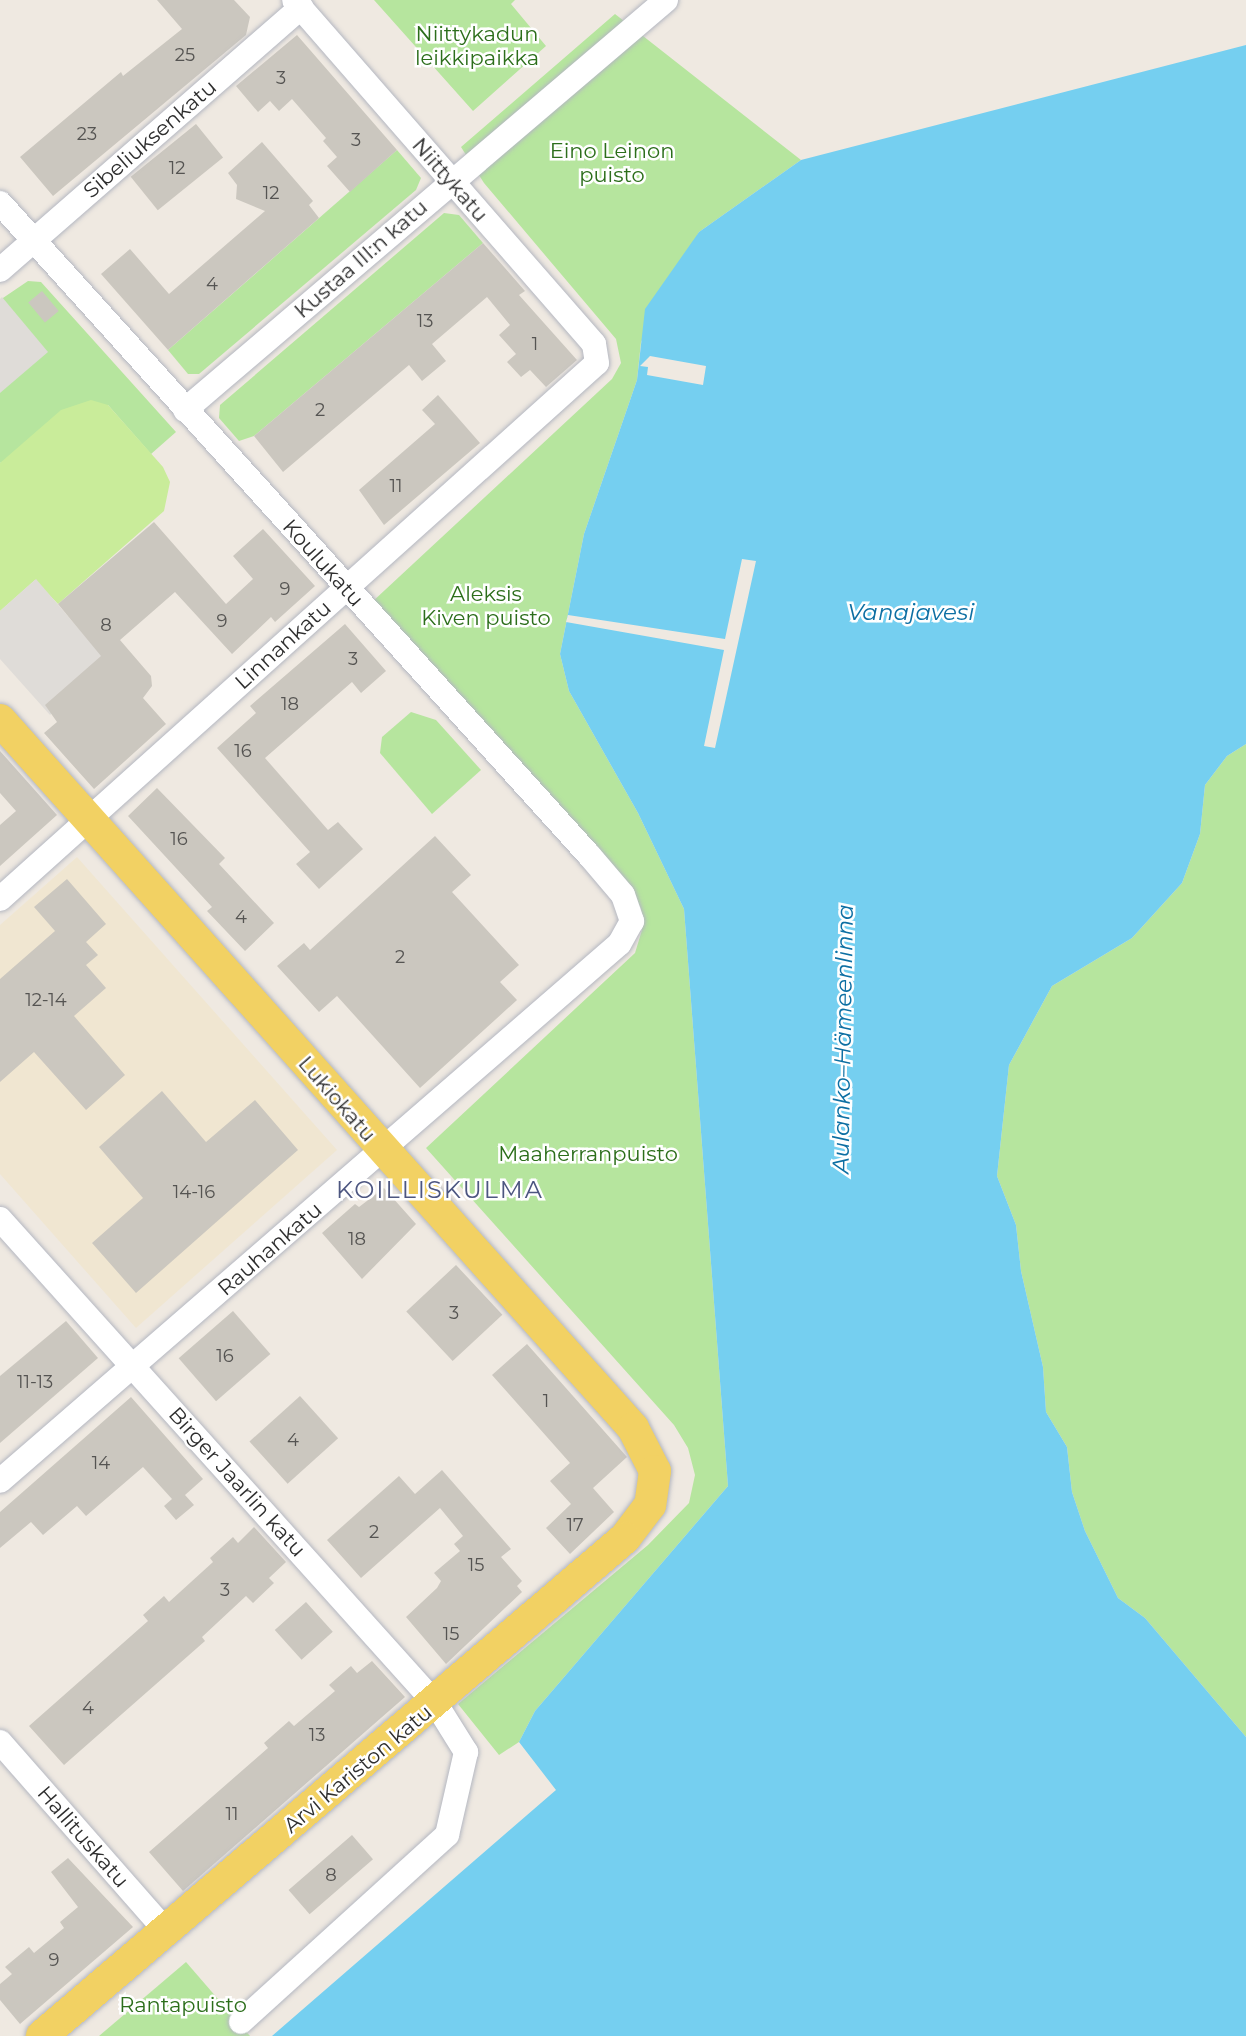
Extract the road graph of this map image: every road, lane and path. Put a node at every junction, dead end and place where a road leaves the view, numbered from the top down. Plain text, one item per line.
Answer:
1 (666, 0) edge
2 (297, 4) edge
3 (452, 180) junction
4 (0, 203) edge
5 (34, 240) junction
6 (0, 270) edge
7 (597, 363) joint
8 (185, 410) junction
9 (346, 589) junction
10 (0, 720) edge
11 (91, 820) junction
12 (0, 899) edge
13 (630, 930) joint
14 (383, 1151) junction
15 (0, 1219) edge
16 (133, 1366) junction
17 (0, 1481) edge
18 (655, 1486) joint
19 (436, 1704) junction
20 (0, 1742) edge
21 (167, 1932) junction
22 (241, 2022) dead end
23 (42, 2036) edge

1 - 3 street, Kustaa III:n katu
2 - 3 street, Niittykatu
2 - 5 street, Sibeliuksenkatu
3 - 7 street, Niittykatu
3 - 8 street, Kustaa III:n katu
4 - 5 street, Koulukatu
5 - 6 street, Sibeliuksenkatu
5 - 8 street, Koulukatu
7 - 9 street, Linnankatu
8 - 9 street, Koulukatu
9 - 11 street, Linnankatu
9 - 13 street, Koulukatu
10 - 11 main road, Lukiokatu
11 - 12 street, Linnankatu
11 - 14 main road, Lukiokatu
13 - 14 street, Rauhankatu
14 - 16 street, Rauhankatu
14 - 18 main road, Lukiokatu
15 - 16 street, Birger Jaarlin katu
16 - 17 street, Rauhankatu
16 - 19 street, Birger Jaarlin katu
18 - 19 main road, Arvi Kariston katu
19 - 21 main road, Arvi Kariston katu
19 - 22 street, Birger Jaarlin katu
20 - 21 street, Hallituskatu
21 - 23 main road, Arvi Kariston katu

